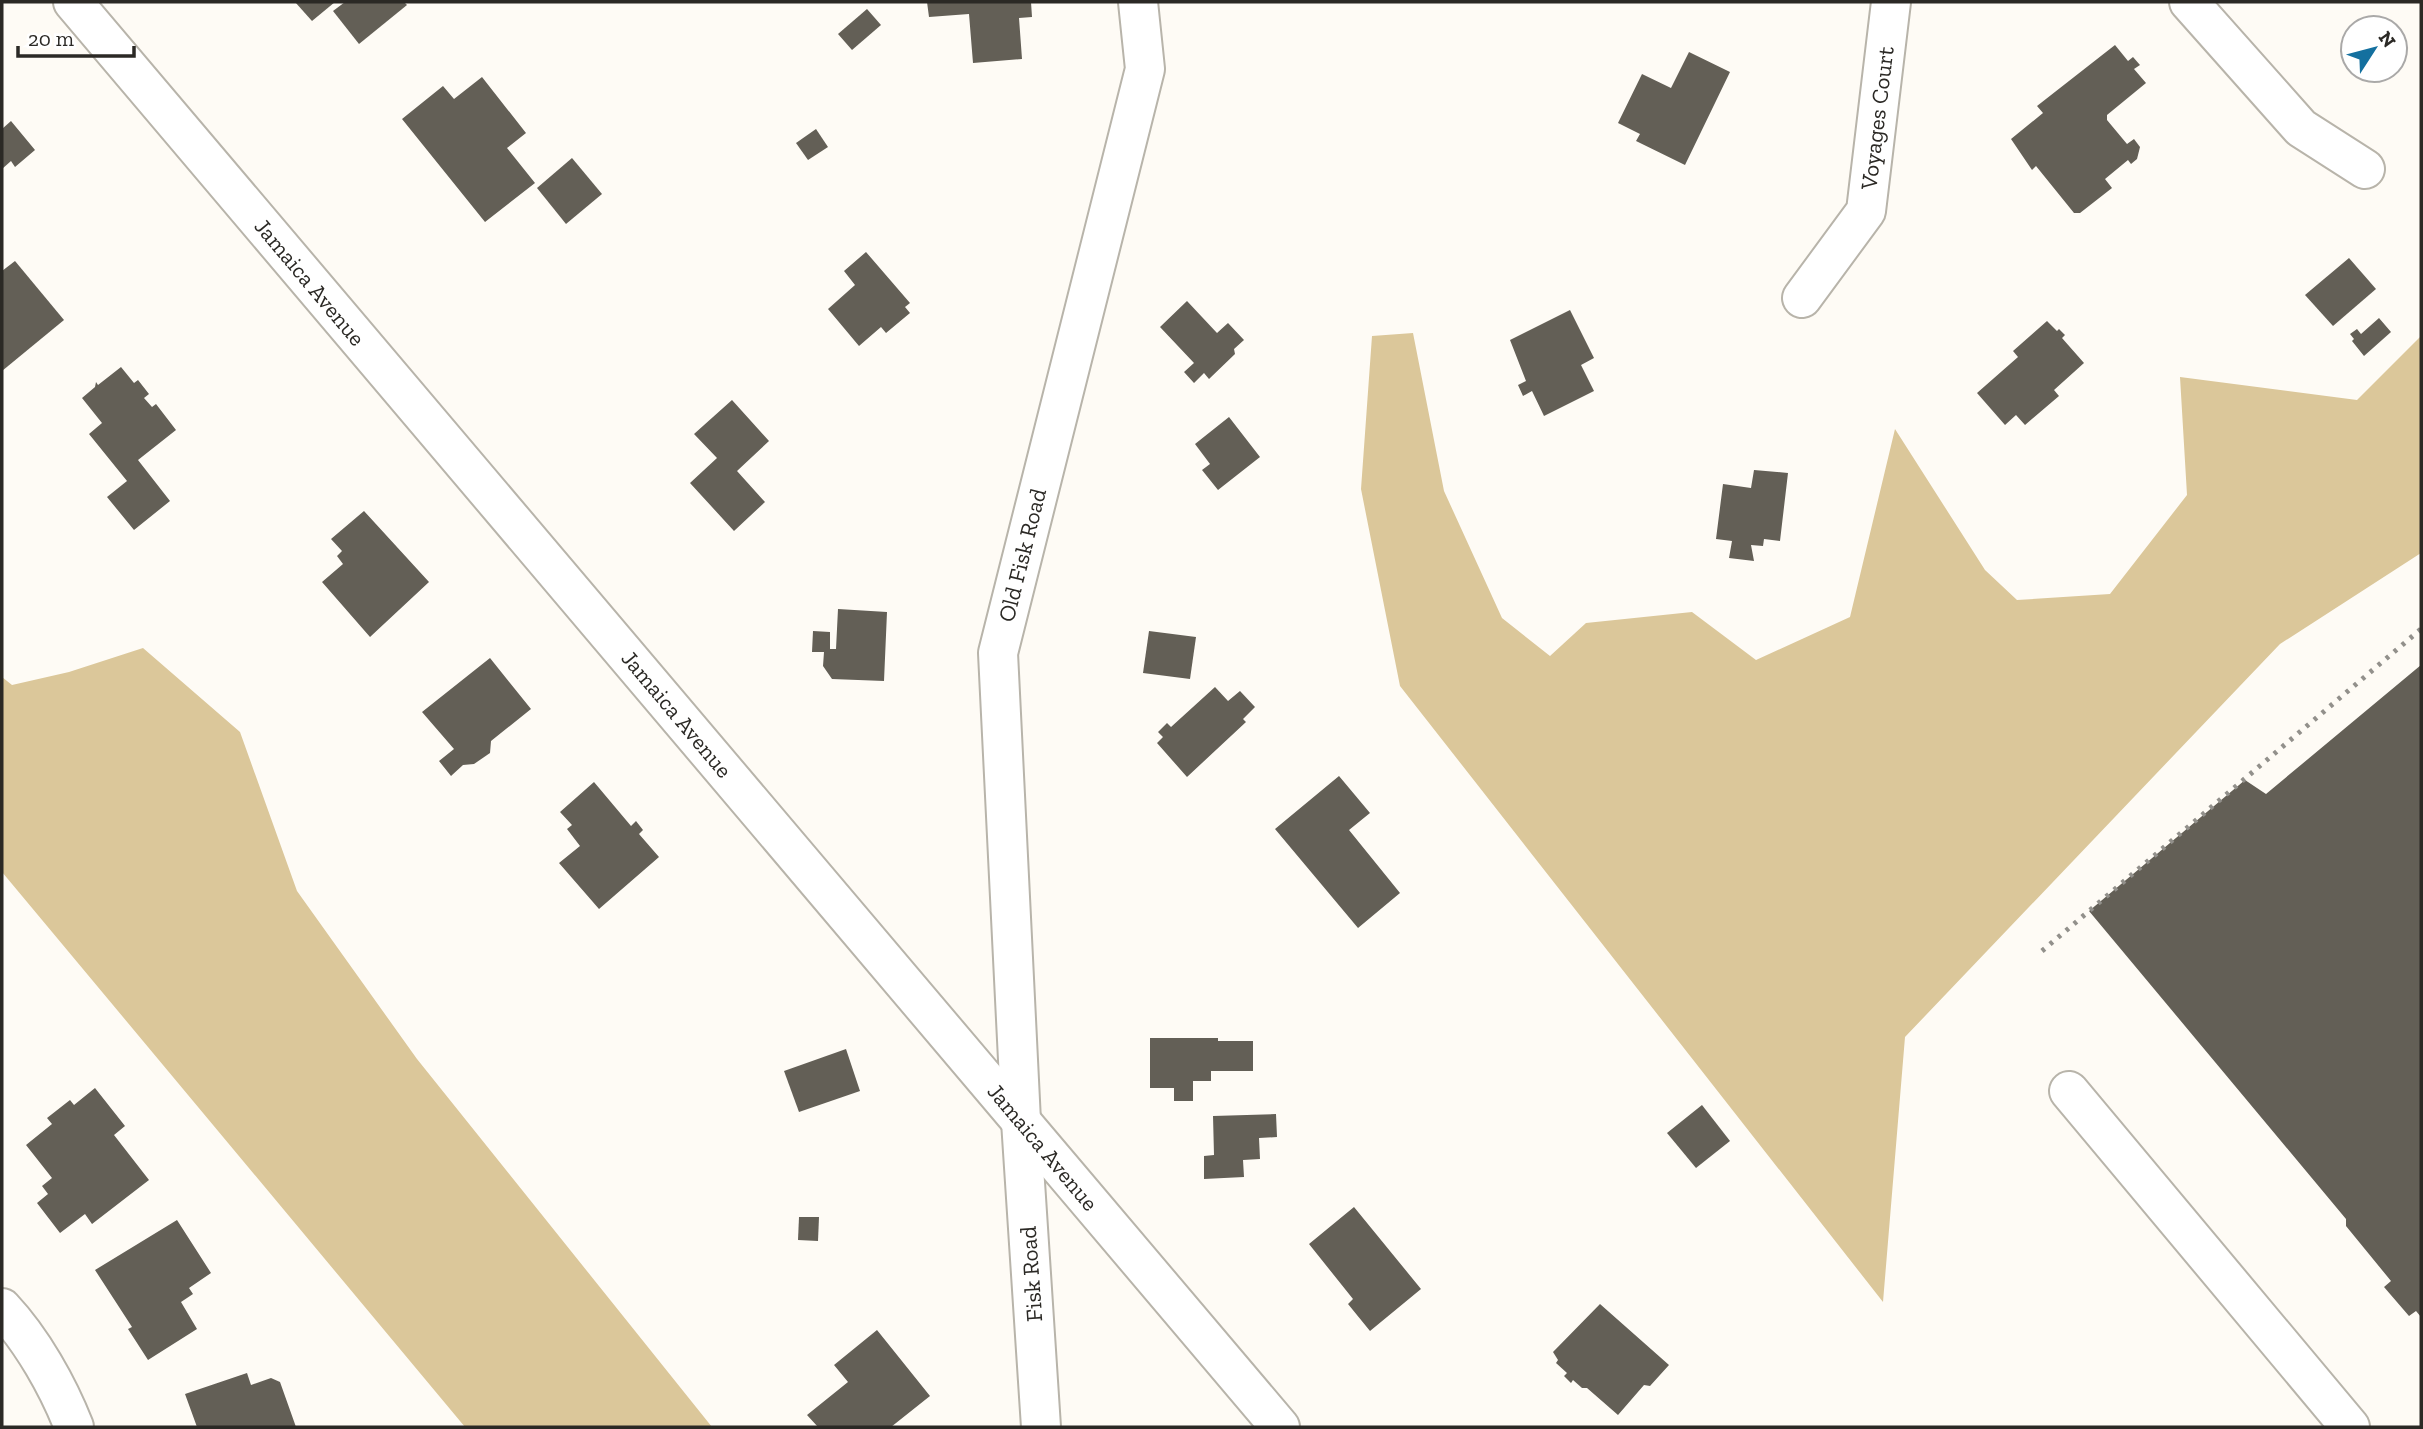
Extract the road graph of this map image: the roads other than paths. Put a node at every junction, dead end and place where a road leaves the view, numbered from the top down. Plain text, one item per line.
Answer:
1 (73, 2) edge
2 (1138, 2) edge
3 (1891, 2) edge
4 (2189, 2) edge
5 (2365, 169) dead end
6 (1802, 298) dead end
7 (2069, 1091) dead end
8 (1021, 1121) junction
9 (2, 1308) edge
10 (74, 1427) edge
11 (1041, 1427) edge
12 (1280, 1427) edge
13 (2350, 1427) edge

1 - 8 street, Jamaica Avenue
2 - 8 street, Old Fisk Road
3 - 6 street, Voyages Court
4 - 5 street
7 - 13 street
8 - 11 street, Fisk Road
8 - 12 street, Jamaica Avenue
9 - 10 street

